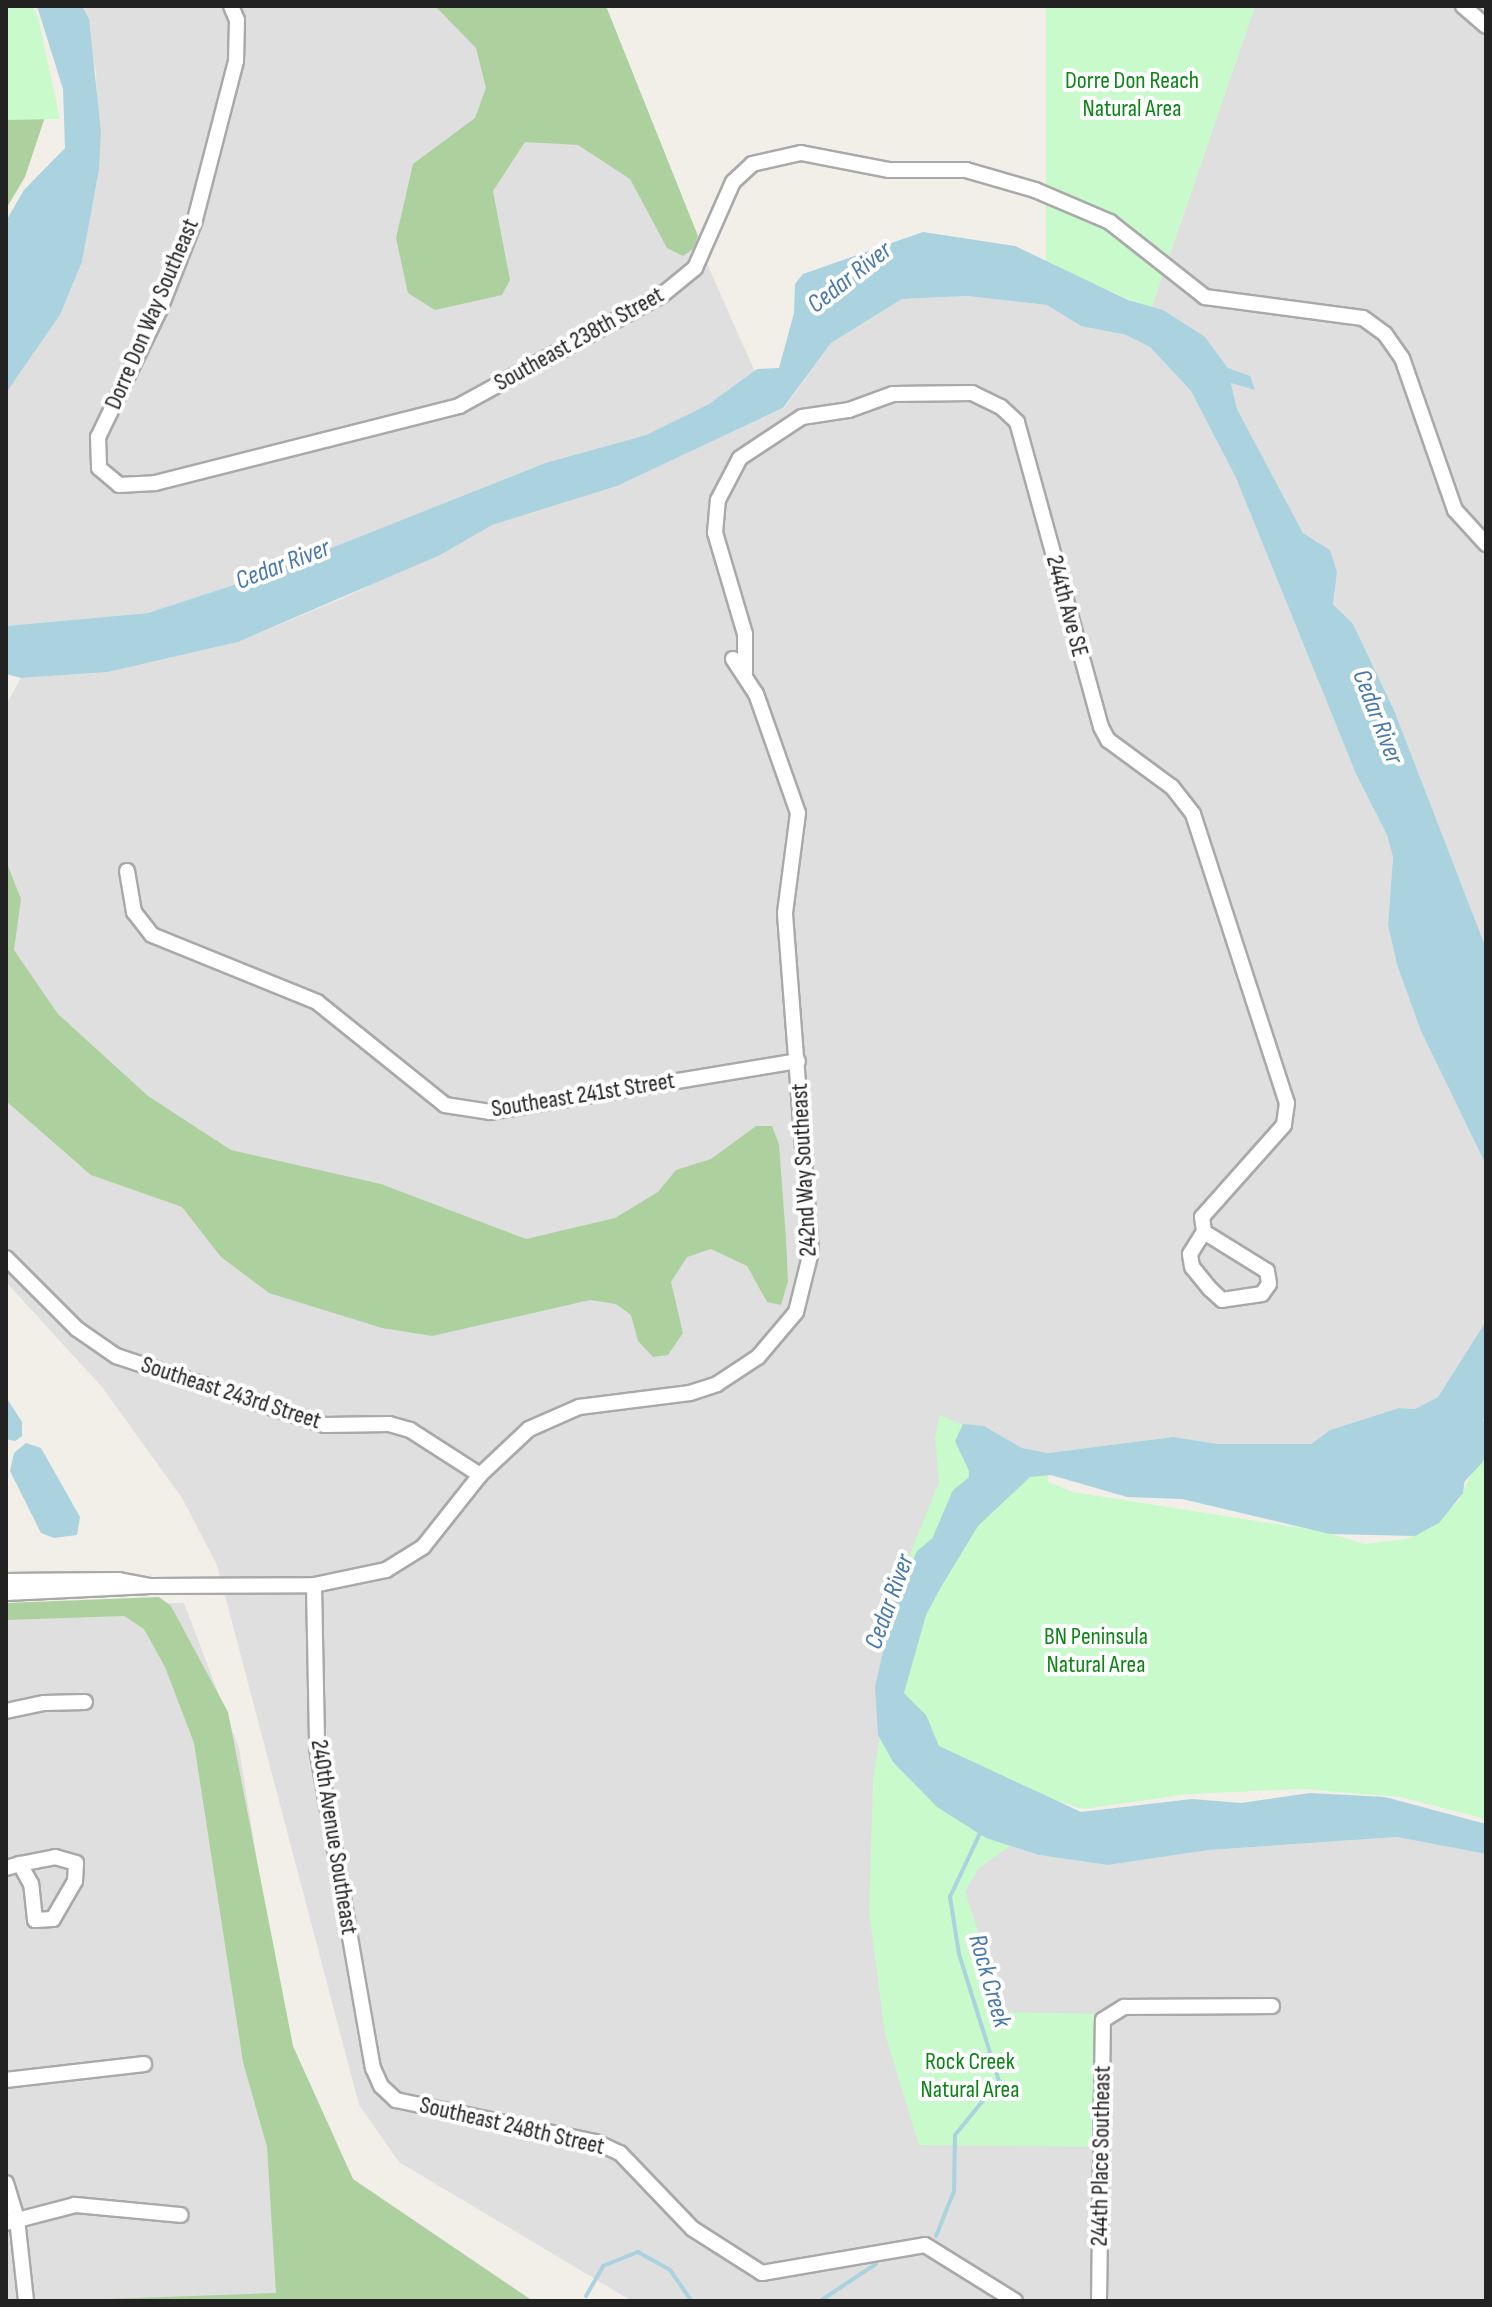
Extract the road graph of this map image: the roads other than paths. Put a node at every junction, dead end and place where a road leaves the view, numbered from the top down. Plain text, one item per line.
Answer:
1 (231, 6) edge
2 (1463, 6) edge
3 (1486, 26) edge
4 (108, 479) joint
5 (1486, 544) edge
6 (733, 659) dead end
7 (745, 673) junction
8 (127, 871) dead end
9 (798, 1061) junction
10 (1204, 1232) junction
11 (6, 1258) edge
12 (480, 1475) junction
13 (6, 1581) edge
14 (314, 1585) junction
15 (150, 1586) junction
16 (6, 1593) edge
17 (85, 1702) dead end
18 (6, 1711) edge
19 (13, 1866) edge
20 (1272, 2006) dead end
21 (144, 2064) dead end
22 (6, 2080) edge
23 (381, 2086) joint
24 (6, 2183) edge
25 (181, 2215) dead end
26 (11, 2221) edge
27 (26, 2301) edge
28 (1015, 2301) edge
29 (1099, 2301) edge

1 - 4 street, Dorre Don Way Southeast
2 - 3 street
4 - 5 street, Southeast 238th Street
6 - 7 street, 242nd Way Southeast
7 - 9 street, 242nd Way Southeast
7 - 10 street, 244th Ave SE
8 - 9 street, Southeast 241st Street
9 - 12 street, 242nd Way Southeast
10 - 10 street, 244th Ave SE
11 - 12 street, Southeast 243rd Street
12 - 14 street, 242nd Way Southeast
13 - 15 street
14 - 15 street
14 - 23 street, 240th Avenue Southeast
15 - 16 street
17 - 18 street
19 - 19 street
20 - 29 street, 244th Place Southeast
21 - 22 street
23 - 28 street, Southeast 248th Street
24 - 26 street
25 - 26 street
26 - 27 street

